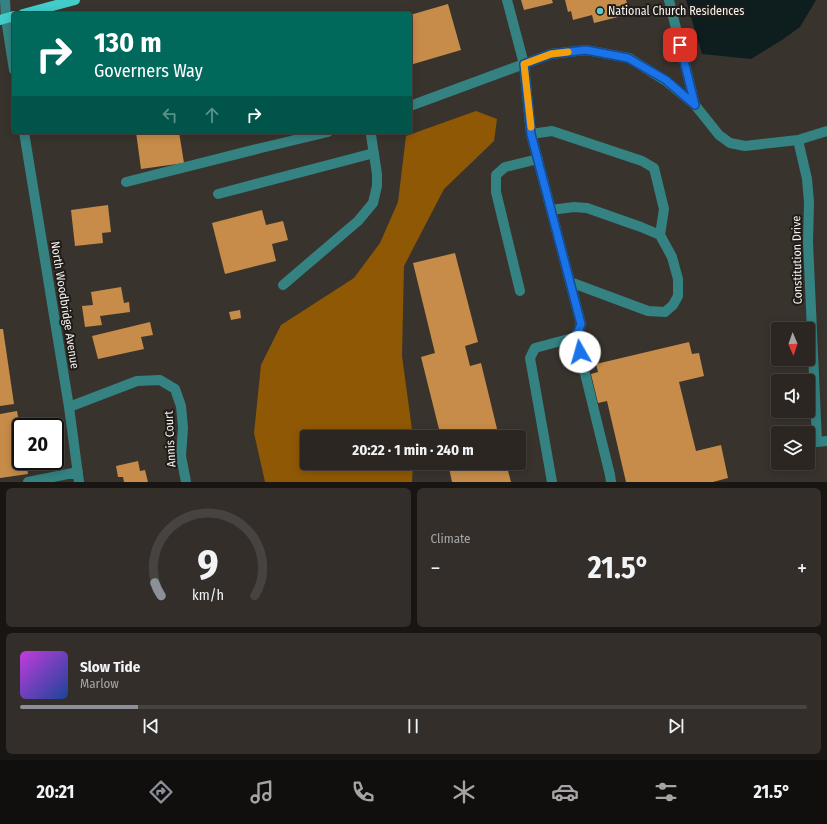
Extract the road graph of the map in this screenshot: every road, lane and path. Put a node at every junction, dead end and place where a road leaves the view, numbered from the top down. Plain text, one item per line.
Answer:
1 (5, 0) edge
2 (75, 0) edge
3 (507, 0) edge
4 (669, 0) edge
5 (30, 12) edge
6 (7, 18) edge
7 (12, 55) edge
8 (524, 64) junction
9 (412, 105) edge
10 (695, 105) junction
11 (827, 131) edge
12 (24, 134) edge
13 (320, 134) edge
14 (371, 134) edge
15 (531, 134) junction
16 (798, 140) junction
17 (374, 153) junction
18 (538, 160) junction
19 (126, 182) dead end
20 (218, 194) dead end
21 (552, 210) junction
22 (660, 235) junction
23 (570, 282) junction
24 (283, 285) dead end
25 (520, 291) dead end
26 (576, 337) junction
27 (69, 408) junction
28 (827, 441) edge
29 (79, 477) edge
30 (28, 482) edge
31 (186, 482) edge
32 (552, 482) edge
33 (611, 482) edge

1 - 6 street
2 - 5 main road
3 - 8 street
4 - 10 street
6 - 7 street
8 - 9 street
8 - 10 street
8 - 15 street
10 - 16 street
11 - 16 street
12 - 27 street, North Woodbridge Avenue
13 - 19 street
14 - 17 street
15 - 18 street
15 - 22 street
16 - 28 street, Constitution Drive
17 - 20 street
17 - 24 street
18 - 21 street
18 - 25 street
21 - 22 street
21 - 23 street
22 - 23 street
23 - 26 street
26 - 32 street
26 - 33 street
27 - 29 street, North Woodbridge Avenue
27 - 31 street, Annis Court
29 - 30 street

